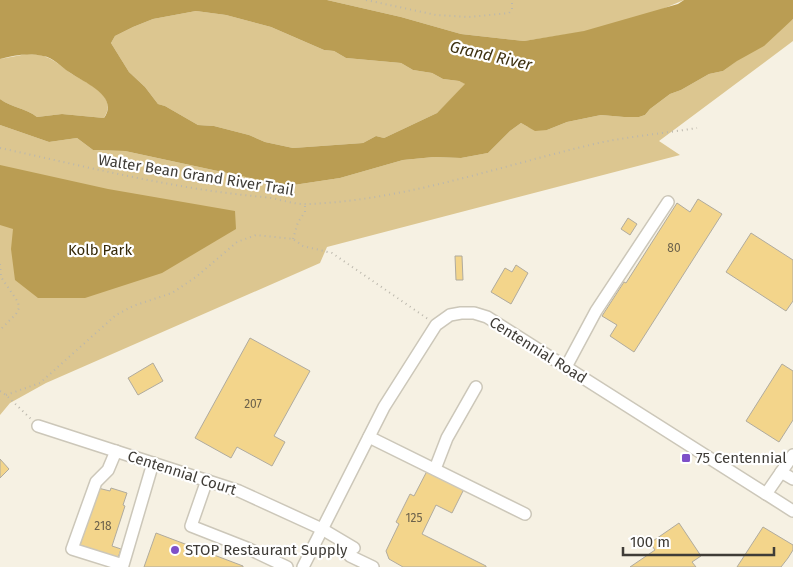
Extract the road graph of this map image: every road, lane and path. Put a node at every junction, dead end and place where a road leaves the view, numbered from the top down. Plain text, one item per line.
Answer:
1 (366, 0) edge
2 (512, 0) edge
3 (697, 128) dead end
4 (0, 148) edge
5 (668, 202) dead end
6 (305, 204) junction
7 (293, 239) junction
8 (0, 264) edge
9 (436, 325) junction
10 (0, 330) edge
11 (566, 367) junction
12 (476, 387) dead end
13 (0, 391) edge
14 (6, 395) junction
15 (38, 426) joint
16 (368, 437) junction
17 (116, 451) junction
18 (793, 455) edge
19 (153, 463) junction
20 (435, 470) junction
21 (781, 472) junction
22 (793, 479) edge
23 (207, 480) junction
24 (766, 494) junction
25 (793, 511) edge
26 (525, 514) dead end
27 (322, 529) junction
28 (287, 567) edge
29 (303, 567) edge
30 (373, 567) edge

1 - 2 path
3 - 6 path
4 - 6 path, Walter Bean Grand River Trail
5 - 11 street
6 - 7 path, Walter Bean Grand River Trail
7 - 9 path
7 - 14 path
8 - 10 path
9 - 11 street, Centennial Road
9 - 16 street, Centennial Road
11 - 24 street, Centennial Road
12 - 20 street
13 - 14 path
14 - 15 path
15 - 17 street, Centennial Court
16 - 20 street
16 - 27 street, Centennial Road
17 - 19 street, Centennial Court
17 - 19 street
18 - 21 street
19 - 23 street, Centennial Court
20 - 26 street
21 - 22 street
21 - 24 street
23 - 27 street, Centennial Court
23 - 28 street
24 - 25 street, Centennial Road
27 - 29 street, Centennial Road
27 - 30 street, Centennial Court

